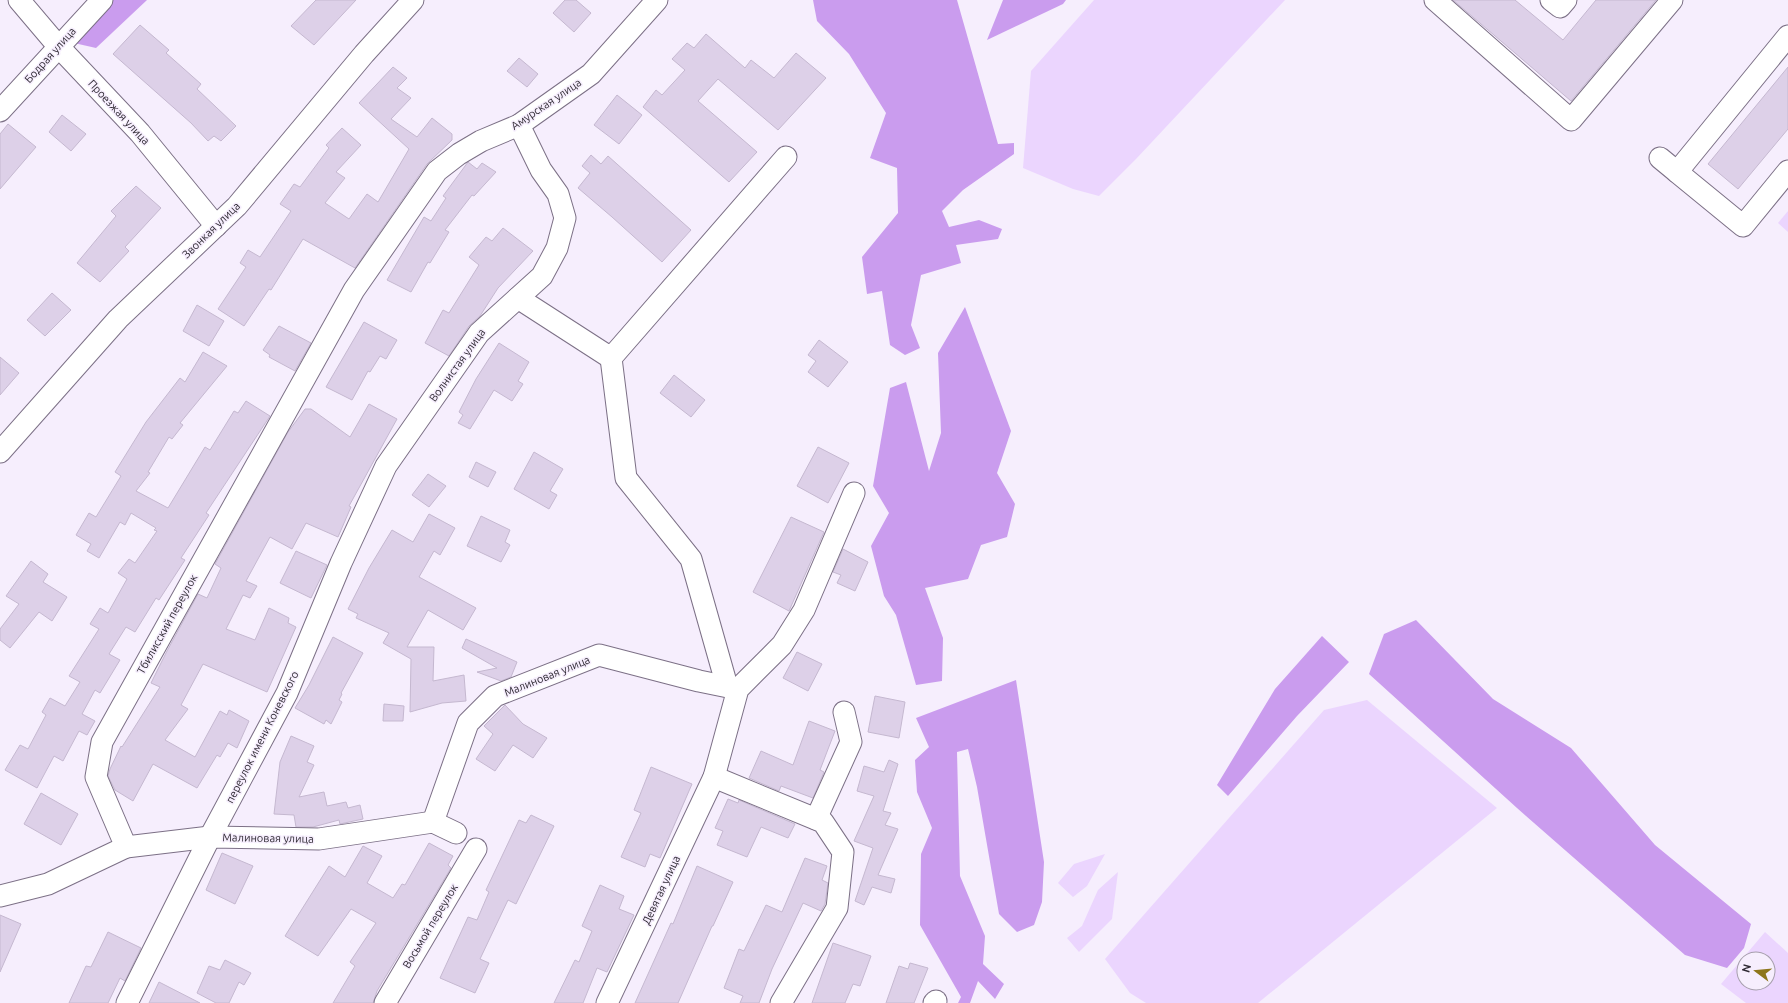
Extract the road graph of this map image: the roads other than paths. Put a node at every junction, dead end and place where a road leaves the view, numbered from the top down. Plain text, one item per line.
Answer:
1 (19, 0) edge
2 (102, 0) edge
3 (413, 0) edge
4 (657, 0) edge
5 (1435, 0) edge
6 (1551, 0) edge
7 (1566, 0) edge
8 (1672, 0) edge
9 (1788, 36) edge
10 (58, 46) junction
11 (0, 111) edge
12 (519, 125) junction
13 (786, 157) dead end
14 (1660, 158) dead end
15 (1788, 171) edge
16 (1678, 172) junction
17 (216, 226) junction
18 (354, 290) joint
19 (518, 298) junction
20 (611, 358) junction
21 (427, 406) joint
22 (0, 452) edge
23 (854, 493) dead end
24 (732, 687) junction
25 (844, 712) dead end
26 (714, 777) junction
27 (816, 819) junction
28 (433, 822) junction
29 (456, 833) dead end
30 (210, 837) junction
31 (126, 847) junction
32 (476, 849) dead end
33 (0, 896) edge
34 (127, 1003) edge
35 (385, 1003) edge
36 (607, 1003) edge
37 (781, 1003) edge

1 - 10 street, Проезжая улица
2 - 10 street, Бодрая улица
3 - 17 street, Звонкая улица
4 - 12 street, Амурская улица
5 - 8 street
6 - 7 street
9 - 16 street
10 - 11 street, Бодрая улица
10 - 17 street, Проезжая улица
12 - 18 street, Амурская улица
12 - 19 street, Волнистая улица
13 - 20 street
14 - 16 street
15 - 16 street
17 - 22 street, Звонкая улица
18 - 31 street, Тбилисский переулок
19 - 20 street
19 - 21 street, Волнистая улица
20 - 24 street
21 - 30 street, переулок имени Коневского
23 - 24 street
24 - 26 street, Девятая улица
24 - 28 street, Малиновая улица
25 - 27 street
26 - 27 street
26 - 36 street, Девятая улица
27 - 37 street
28 - 29 street
28 - 30 street, Малиновая улица
30 - 31 street, Малиновая улица
30 - 34 street, переулок имени Коневского
31 - 33 street
32 - 35 street, Восьмой переулок

